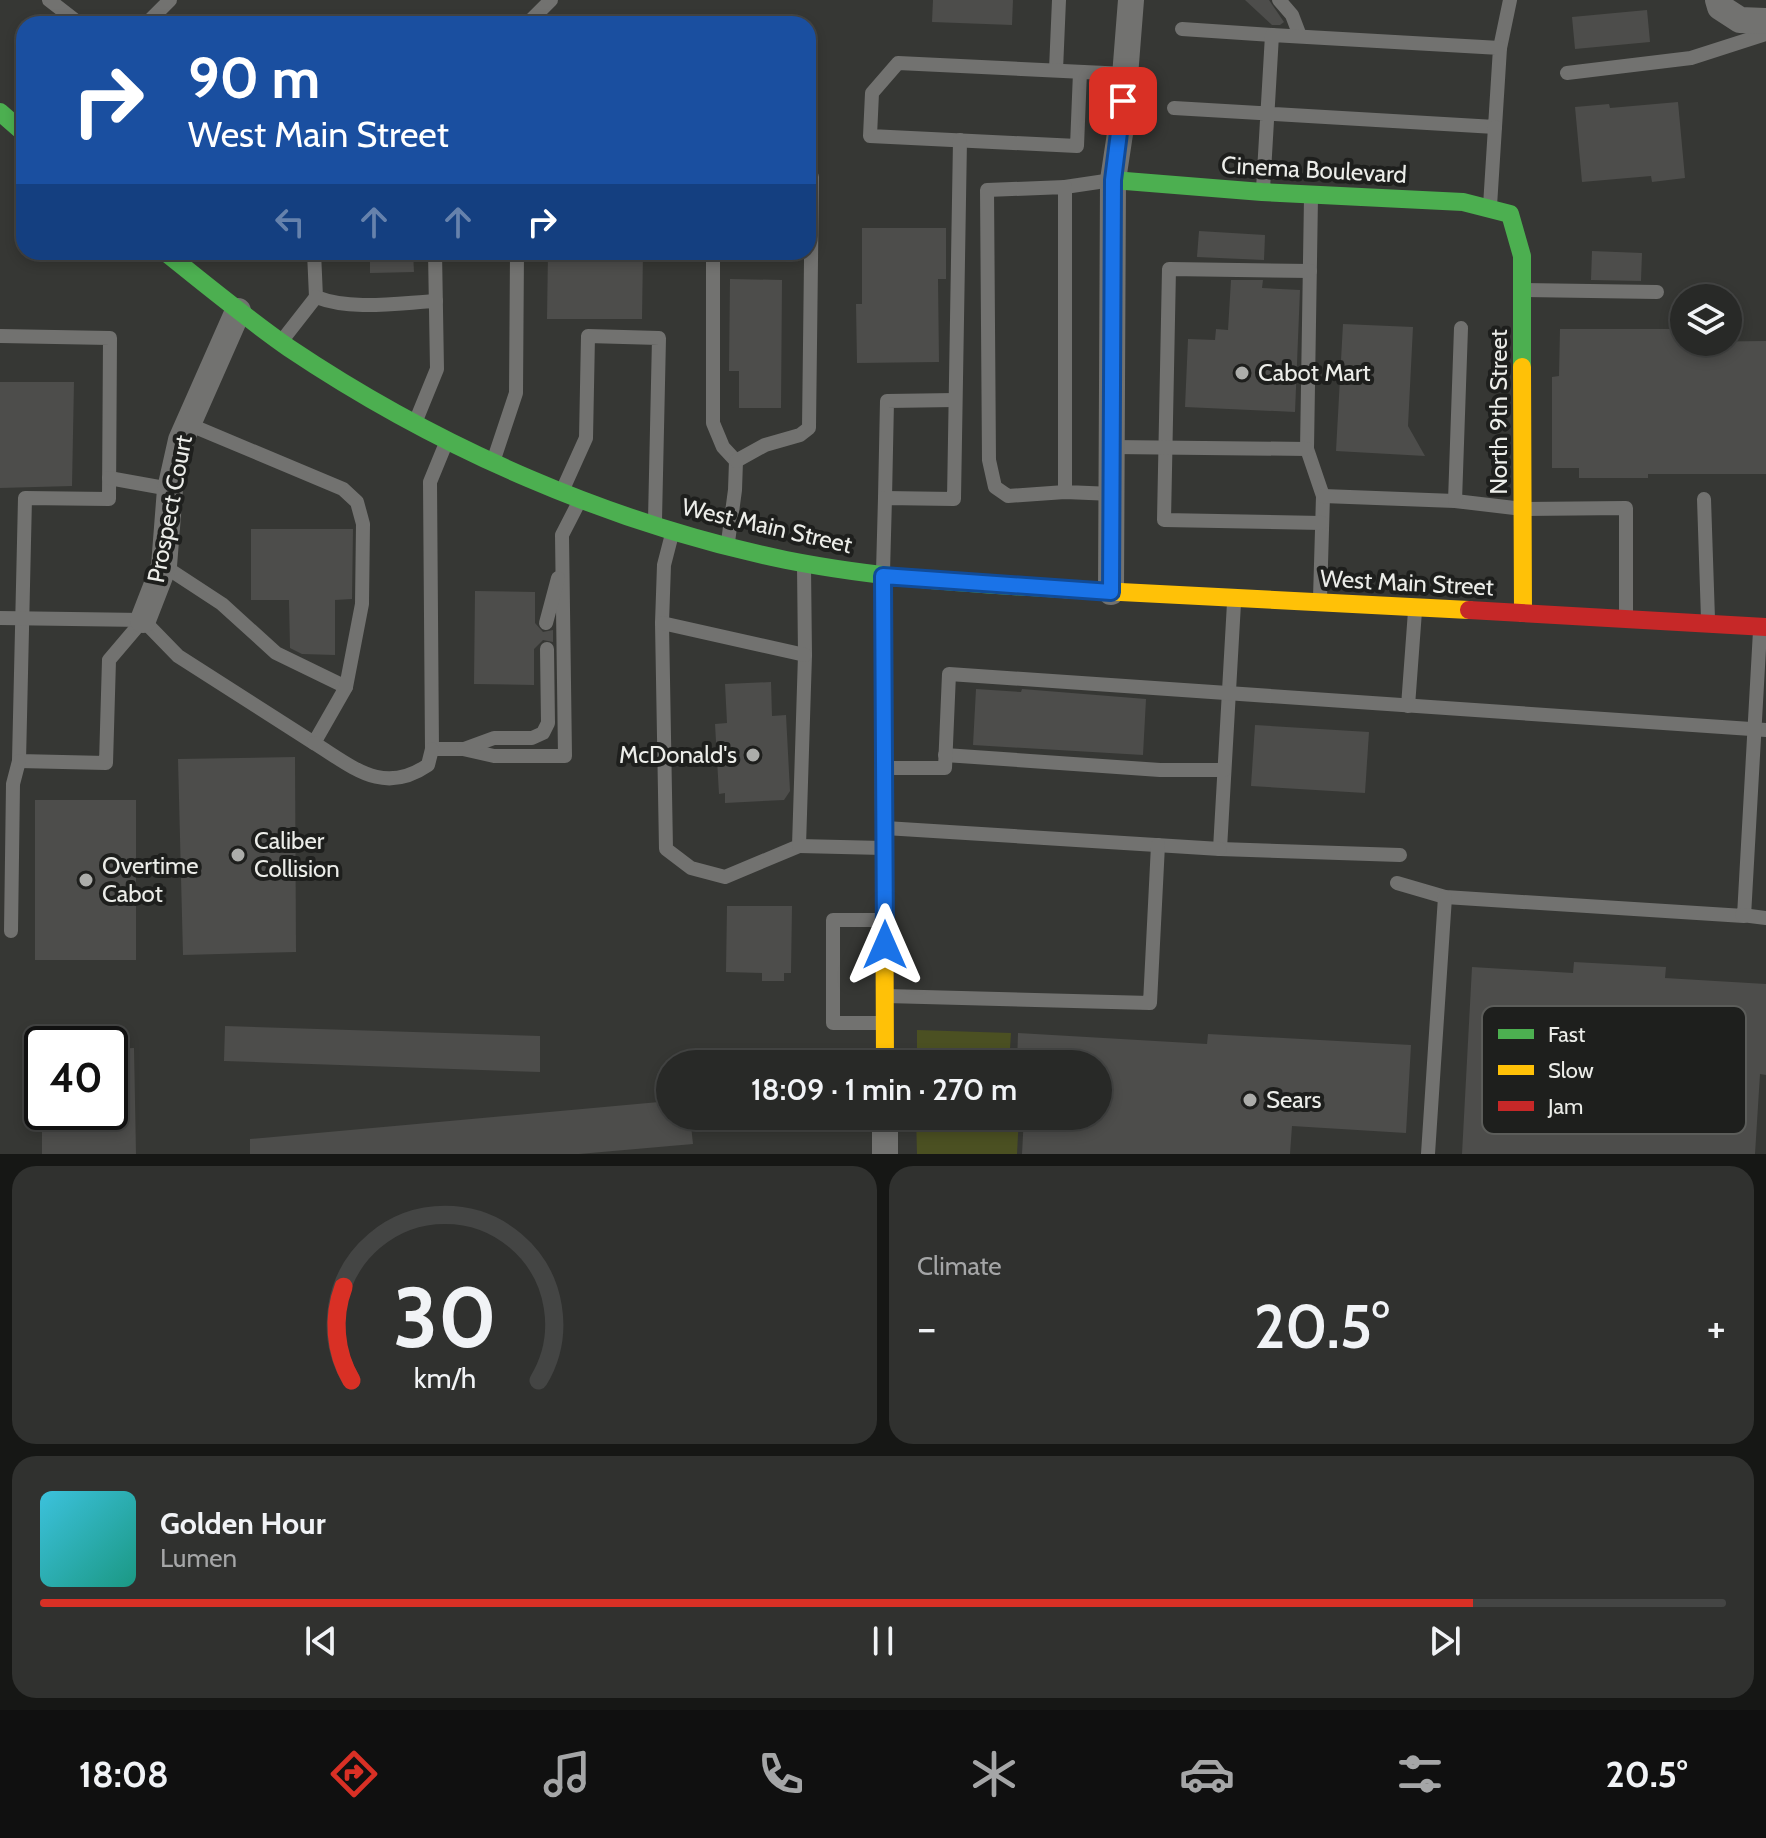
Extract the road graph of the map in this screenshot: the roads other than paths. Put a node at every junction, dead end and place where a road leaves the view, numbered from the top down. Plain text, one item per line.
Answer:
1 (170, 0) edge
2 (551, 0) edge
3 (1059, 0) edge
4 (1131, 0) edge
5 (1279, 0) edge
6 (1510, 0) edge
7 (1718, 0) edge
8 (154, 16) edge
9 (535, 16) edge
10 (1766, 21) edge
11 (1182, 29) dead end
12 (1766, 34) edge
13 (1272, 35) junction
14 (1300, 36) junction
15 (1500, 48) junction
16 (1056, 70) junction
17 (1080, 72) junction
18 (1567, 73) dead end
19 (1126, 74) junction
20 (1174, 108) dead end
21 (0, 112) edge
22 (1267, 114) junction
23 (16, 126) edge
24 (1495, 127) junction
25 (960, 140) junction
26 (1113, 180) junction
27 (1065, 187) junction
28 (1262, 192) junction
29 (1311, 194) junction
30 (1490, 209) junction
31 (1510, 214) joint
32 (175, 260) edge
33 (314, 260) edge
34 (435, 260) edge
35 (517, 260) edge
36 (713, 260) edge
37 (811, 260) edge
38 (1310, 271) junction
39 (1522, 290) junction
40 (1657, 292) dead end
41 (316, 297) junction
42 (436, 301) junction
43 (238, 311) junction
44 (1461, 328) dead end
45 (0, 336) edge
46 (282, 342) junction
47 (955, 400) junction
48 (416, 422) junction
49 (188, 424) junction
50 (448, 439) junction
51 (1113, 447) junction
52 (1166, 447) junction
53 (1307, 449) junction
54 (493, 461) junction
55 (736, 461) junction
56 (109, 478) junction
57 (170, 489) junction
58 (563, 489) junction
59 (1065, 492) junction
60 (1113, 494) junction
61 (1323, 496) junction
62 (582, 497) junction
63 (885, 498) junction
64 (1704, 499) dead end
65 (1455, 501) junction
66 (1523, 509) junction
67 (1322, 523) junction
68 (664, 527) junction
69 (727, 546) junction
70 (804, 563) junction
71 (562, 565) junction
72 (164, 566) junction
73 (883, 576) junction
74 (1111, 592) junction
75 (1234, 598) junction
76 (1319, 602) junction
77 (1415, 607) junction
78 (1523, 613) junction
79 (0, 618) edge
80 (24, 618) junction
81 (1626, 619) junction
82 (143, 620) junction
83 (546, 623) dead end
84 (662, 623) junction
85 (1708, 624) junction
86 (1763, 627) edge
87 (547, 649) dead end
88 (805, 655) junction
89 (346, 687) junction
90 (1228, 693) junction
91 (1408, 706) junction
92 (1759, 730) edge
93 (314, 743) junction
94 (432, 749) junction
95 (463, 749) junction
96 (945, 755) junction
97 (19, 761) junction
98 (884, 768) junction
99 (1224, 770) junction
100 (885, 828) junction
101 (1158, 845) junction
102 (799, 846) junction
103 (884, 848) junction
104 (1220, 849) junction
105 (1400, 855) dead end
106 (1397, 883) dead end
107 (1445, 897) junction
108 (1742, 915) junction
109 (1766, 918) edge
110 (885, 920) junction
111 (11, 931) dead end
112 (885, 996) junction
113 (885, 1023) junction
114 (885, 1050) edge
115 (885, 1130) edge
116 (885, 1154) edge
117 (1428, 1154) edge

1 - 8 lane
2 - 9 lane
3 - 16 lane
4 - 19 street
5 - 14 lane
6 - 15 lane
7 - 10 street
11 - 13 lane
12 - 18 lane
13 - 14 lane
13 - 22 lane
14 - 15 lane
15 - 24 lane
16 - 17 lane
16 - 25 lane
17 - 19 lane
17 - 25 lane
19 - 26 street
20 - 22 lane
21 - 23 main road
22 - 24 lane
22 - 28 lane
24 - 30 lane
25 - 47 lane
26 - 27 lane
26 - 28 main road, Cinema Boulevard
26 - 51 street
27 - 59 lane
27 - 59 lane
28 - 29 main road, Cinema Boulevard
29 - 30 main road, Cinema Boulevard
29 - 38 lane
30 - 31 main road, Cinema Boulevard
31 - 39 main road, North 9th Street
32 - 43 main road, West Main Street
33 - 41 lane
34 - 42 lane
35 - 54 lane
36 - 55 lane
37 - 55 lane
38 - 52 lane
38 - 53 lane
39 - 40 lane
39 - 66 main road, North 9th Street
41 - 42 lane
41 - 46 lane
42 - 48 lane
43 - 46 main road, West Main Street
43 - 49 street, Prospect Court
44 - 65 lane
45 - 56 lane
46 - 48 main road, West Main Street
47 - 63 lane
47 - 63 lane
48 - 50 main road, West Main Street
49 - 57 street, Prospect Court
49 - 89 lane
50 - 54 main road, West Main Street
50 - 94 lane
51 - 52 lane
51 - 60 street
52 - 53 lane
52 - 67 lane
53 - 61 lane
54 - 58 main road, West Main Street
55 - 69 lane
56 - 57 lane
56 - 80 lane
57 - 72 street, Prospect Court
58 - 62 main road, West Main Street
58 - 68 lane
59 - 60 lane
60 - 74 street
61 - 65 lane
61 - 67 lane
62 - 68 main road, West Main Street
62 - 71 lane
63 - 73 lane
64 - 85 lane
65 - 66 lane
66 - 78 main road, North 9th Street
66 - 81 lane
67 - 76 lane
68 - 69 main road, West Main Street
68 - 84 lane
69 - 70 main road, West Main Street
70 - 73 main road, West Main Street
70 - 88 lane
71 - 83 lane
71 - 95 lane
72 - 82 street, Prospect Court
72 - 89 lane
73 - 74 main road, West Main Street
73 - 98 main road
74 - 75 main road, West Main Street
75 - 76 main road, West Main Street
75 - 90 lane
76 - 77 main road, West Main Street
77 - 78 main road, West Main Street
77 - 91 lane
78 - 81 main road, West Main Street
79 - 80 lane
80 - 82 lane
80 - 97 lane
81 - 85 main road, West Main Street
82 - 93 lane
82 - 97 lane
84 - 88 lane
84 - 102 lane
85 - 86 main road, West Main Street
86 - 92 lane
87 - 95 lane
88 - 102 lane
89 - 93 lane
90 - 91 lane
90 - 96 lane
90 - 99 lane
91 - 92 lane
92 - 108 lane
93 - 94 lane
94 - 95 lane
96 - 98 lane
96 - 99 lane
97 - 111 lane
98 - 100 main road
99 - 104 lane
100 - 101 lane
100 - 103 main road
101 - 104 lane
101 - 112 lane
102 - 103 lane
103 - 110 main road
104 - 105 lane
106 - 107 lane
107 - 108 lane
107 - 117 lane
108 - 109 lane
110 - 112 main road
110 - 113 lane
112 - 113 main road
113 - 114 main road
115 - 116 street

